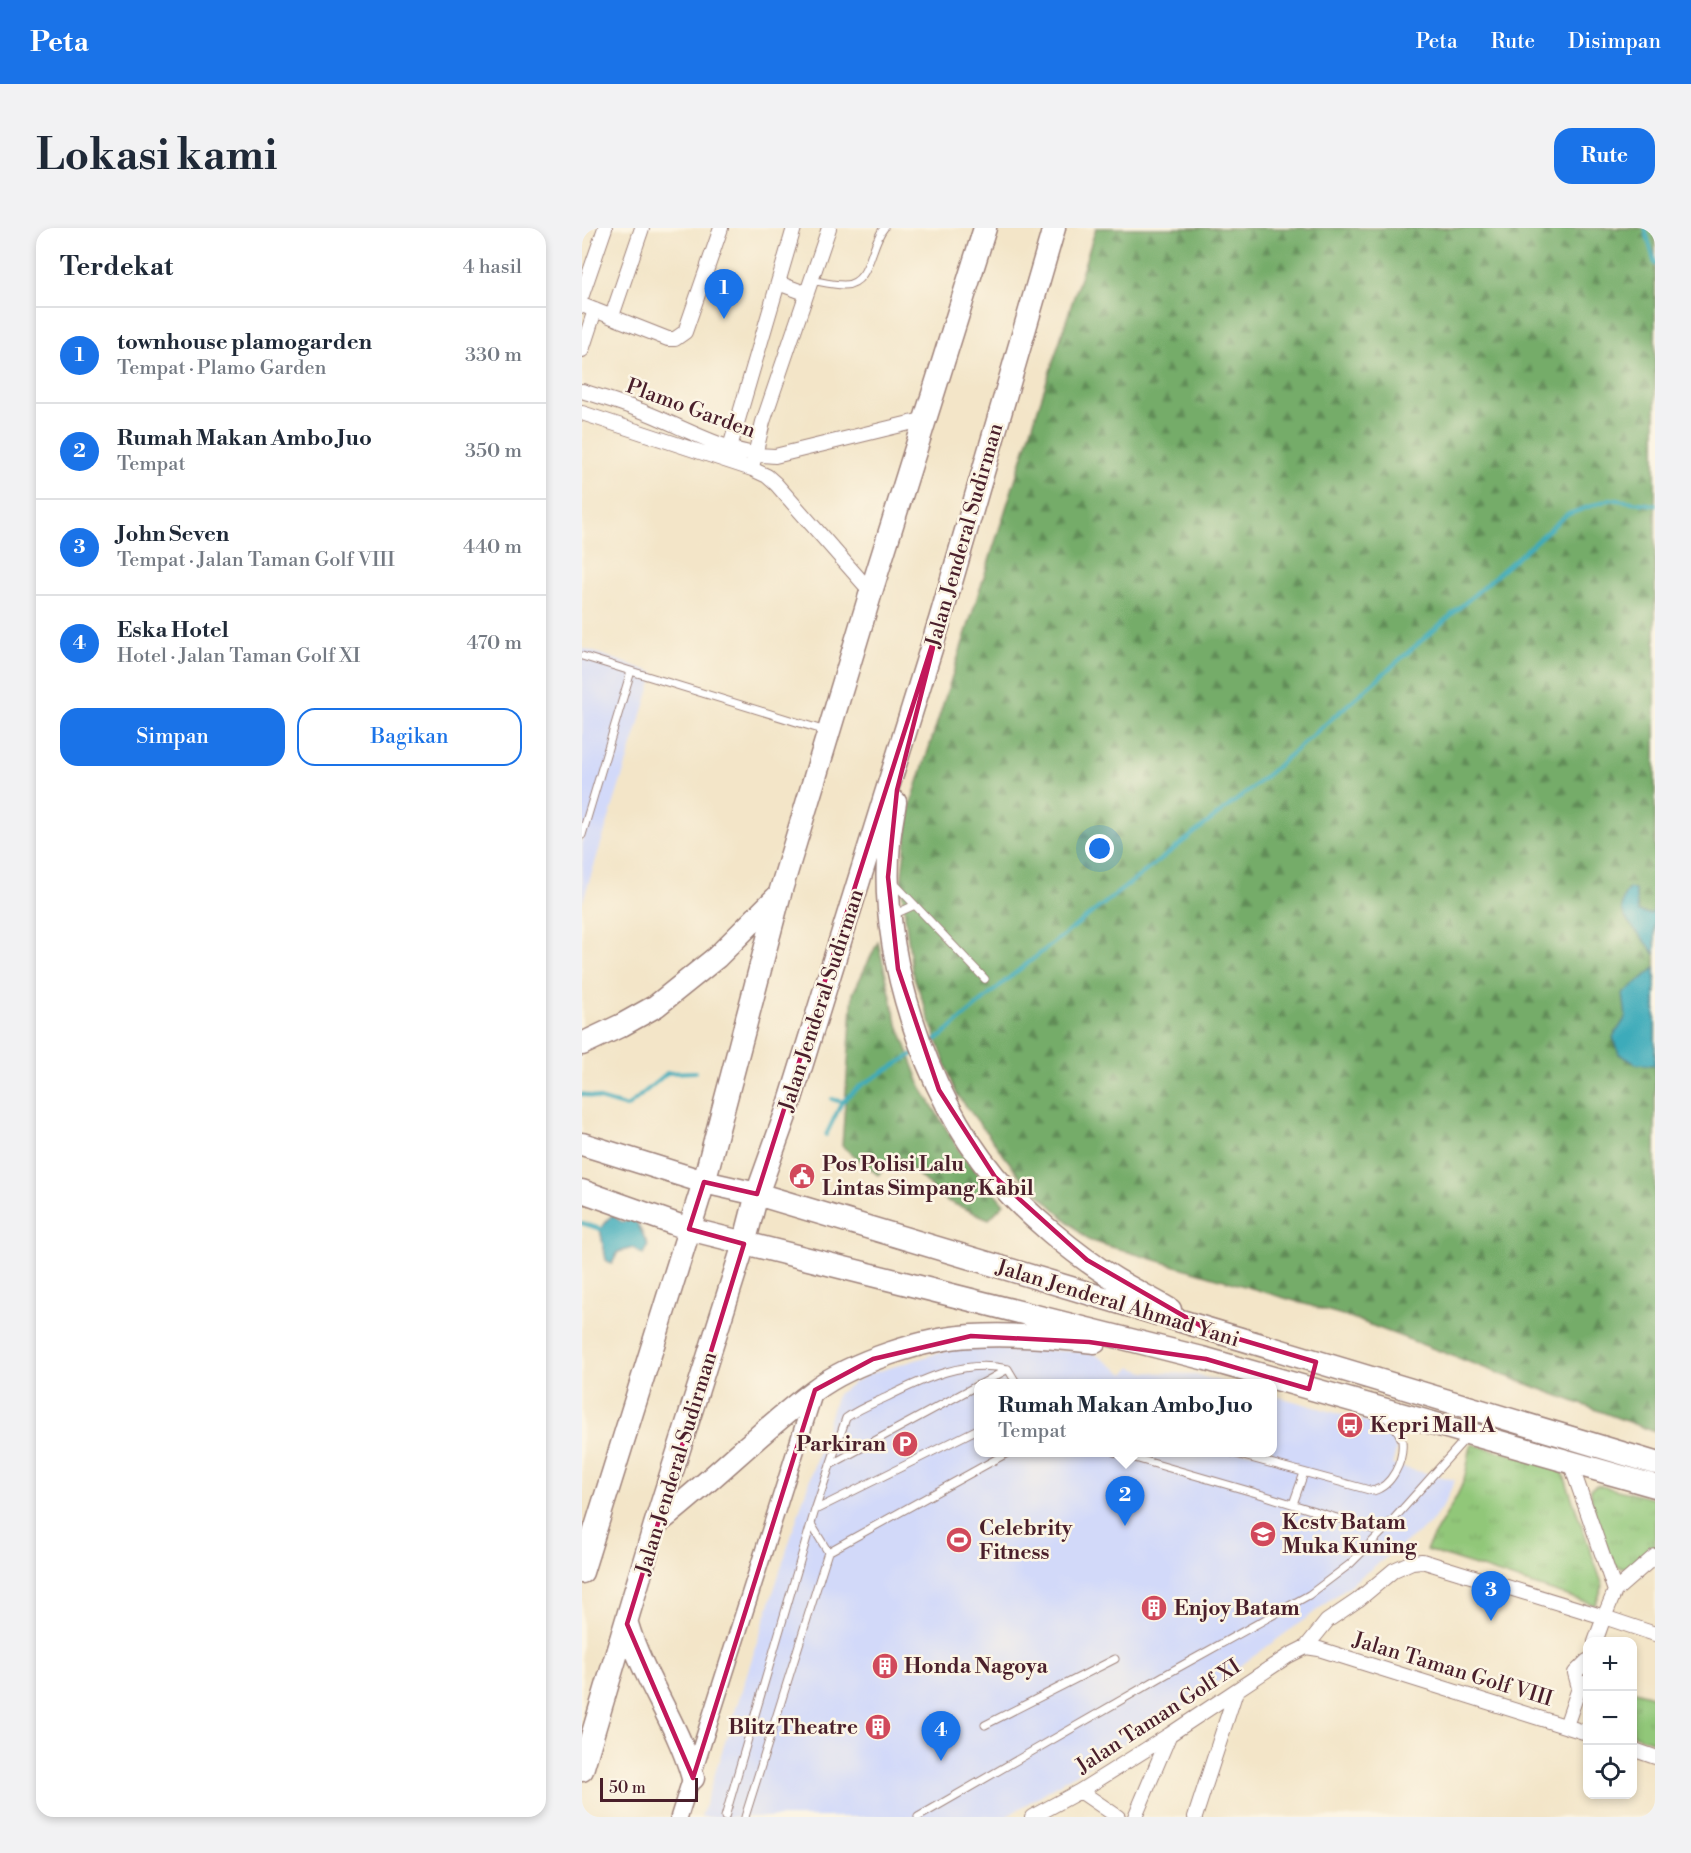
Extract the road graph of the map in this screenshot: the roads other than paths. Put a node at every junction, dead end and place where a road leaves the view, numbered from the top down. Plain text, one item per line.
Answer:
1 (605, 228) edge
2 (642, 228) edge
3 (721, 228) edge
4 (794, 228) edge
5 (829, 228) edge
6 (885, 228) edge
7 (985, 228) edge
8 (1054, 228) edge
9 (778, 283) junction
10 (808, 287) junction
11 (582, 295) edge
12 (589, 308) edge
13 (612, 316) junction
14 (582, 350) edge
15 (582, 391) edge
16 (582, 413) edge
17 (740, 413) junction
18 (926, 419) junction
19 (763, 422) junction
20 (730, 447) junction
21 (754, 454) junction
22 (726, 461) junction
23 (752, 469) junction
24 (871, 592) junction
25 (940, 620) junction
26 (582, 656) edge
27 (632, 671) junction
28 (829, 732) junction
29 (582, 835) edge
30 (888, 877) junction
31 (780, 893) junction
32 (915, 905) junction
33 (890, 916) junction
34 (985, 979) dead end
35 (582, 1044) edge
36 (582, 1144) edge
37 (704, 1182) junction
38 (582, 1191) edge
39 (757, 1194) junction
40 (689, 1230) junction
41 (744, 1244) junction
42 (1208, 1330) junction
43 (1206, 1359) junction
44 (1316, 1362) junction
45 (1008, 1369) junction
46 (989, 1379) edge
47 (1014, 1379) edge
48 (1275, 1379) edge
49 (1277, 1380) edge
50 (974, 1387) edge
51 (1309, 1389) junction
52 (815, 1390) junction
53 (1379, 1408) junction
54 (974, 1431) edge
55 (1470, 1434) junction
56 (1000, 1457) edge
57 (1131, 1457) edge
58 (1247, 1457) edge
59 (1570, 1462) junction
60 (1655, 1463) edge
61 (830, 1465) junction
62 (1304, 1473) junction
63 (1655, 1486) edge
64 (1293, 1504) junction
65 (815, 1510) junction
66 (812, 1524) junction
67 (655, 1525) junction
68 (1382, 1533) junction
69 (828, 1552) junction
70 (1655, 1556) edge
71 (582, 1572) edge
72 (1615, 1591) junction
73 (1604, 1617) junction
74 (627, 1624) junction
75 (1655, 1634) edge
76 (1596, 1637) edge
77 (1306, 1647) junction
78 (1115, 1659) dead end
79 (1583, 1664) edge
80 (1583, 1685) edge
81 (1236, 1691) junction
82 (985, 1725) dead end
83 (1566, 1726) junction
84 (1583, 1732) edge
85 (1169, 1736) junction
86 (1637, 1751) edge
87 (1655, 1757) edge
88 (582, 1770) edge
89 (693, 1778) junction
90 (1080, 1791) junction
91 (679, 1817) edge
92 (725, 1817) edge
93 (745, 1817) edge
94 (918, 1817) edge
95 (1032, 1817) edge
96 (1118, 1817) edge
97 (1135, 1817) edge
98 (1195, 1817) edge

1 - 11 street
2 - 13 street
3 - 13 street
4 - 9 street
5 - 10 street
6 - 10 lane
7 - 18 highway
8 - 25 highway, Jalan Jenderal Sudirman
9 - 10 street
9 - 17 street
10 - 19 street
12 - 13 street
12 - 14 street
15 - 20 street, Plamo Garden
16 - 22 street, Plamo Garden
17 - 19 street
17 - 20 street
18 - 21 street, Plamo Garden
18 - 24 highway
19 - 21 street
20 - 21 street, Plamo Garden
20 - 22 street
21 - 23 street
22 - 23 street, Plamo Garden
23 - 24 street, Plamo Garden
24 - 28 highway
25 - 30 highway
25 - 39 highway, Jalan Jenderal Sudirman
26 - 27 lane
27 - 28 lane
27 - 29 lane
28 - 31 highway
30 - 32 lane
30 - 33 highway
31 - 35 highway
31 - 37 highway
32 - 33 lane
32 - 34 lane
33 - 42 highway
36 - 37 highway, Jalan Jenderal Ahmad Yani
37 - 39 highway, Jalan Jenderal Ahmad Yani
37 - 40 highway
38 - 40 highway, Jalan Jenderal Ahmad Yani
39 - 41 highway, Jalan Jenderal Sudirman
39 - 42 highway, Jalan Jenderal Ahmad Yani
40 - 41 highway, Jalan Jenderal Ahmad Yani
40 - 71 highway
41 - 43 highway, Jalan Jenderal Ahmad Yani
41 - 67 highway, Jalan Jenderal Sudirman
42 - 44 highway, Jalan Jenderal Ahmad Yani
43 - 48 highway, Jalan Jenderal Ahmad Yani
43 - 52 highway
44 - 51 highway
44 - 60 highway, Jalan Jenderal Ahmad Yani
45 - 46 lane
45 - 47 lane
45 - 61 lane
49 - 51 highway, Jalan Jenderal Ahmad Yani
50 - 61 lane
51 - 53 highway, Jalan Jenderal Ahmad Yani
52 - 67 highway
52 - 89 street
53 - 55 highway, Jalan Jenderal Ahmad Yani
53 - 62 lane
54 - 65 lane
55 - 59 highway, Jalan Jenderal Ahmad Yani
55 - 68 lane
56 - 69 lane
57 - 64 lane
58 - 62 lane
59 - 63 highway, Jalan Jenderal Ahmad Yani
59 - 72 street
61 - 65 lane
62 - 64 lane
64 - 68 lane
65 - 66 lane
66 - 69 lane
66 - 92 lane
67 - 74 highway, Jalan Jenderal Sudirman
68 - 94 lane
69 - 93 lane
70 - 72 street
72 - 73 street
73 - 75 street
73 - 76 street
73 - 77 street
74 - 88 highway, Jalan Jenderal Sudirman
74 - 89 highway
77 - 81 street, Jalan Taman Golf XI
77 - 83 street, Jalan Taman Golf VIII
78 - 82 lane
79 - 80 street
80 - 83 street
81 - 85 street, Jalan Taman Golf XI
81 - 98 street
83 - 84 street, Jalan Taman Golf VIII
85 - 90 street, Jalan Taman Golf XI
85 - 97 street
86 - 87 street
89 - 91 street
90 - 95 street, Jalan Taman Golf XI
90 - 96 street

